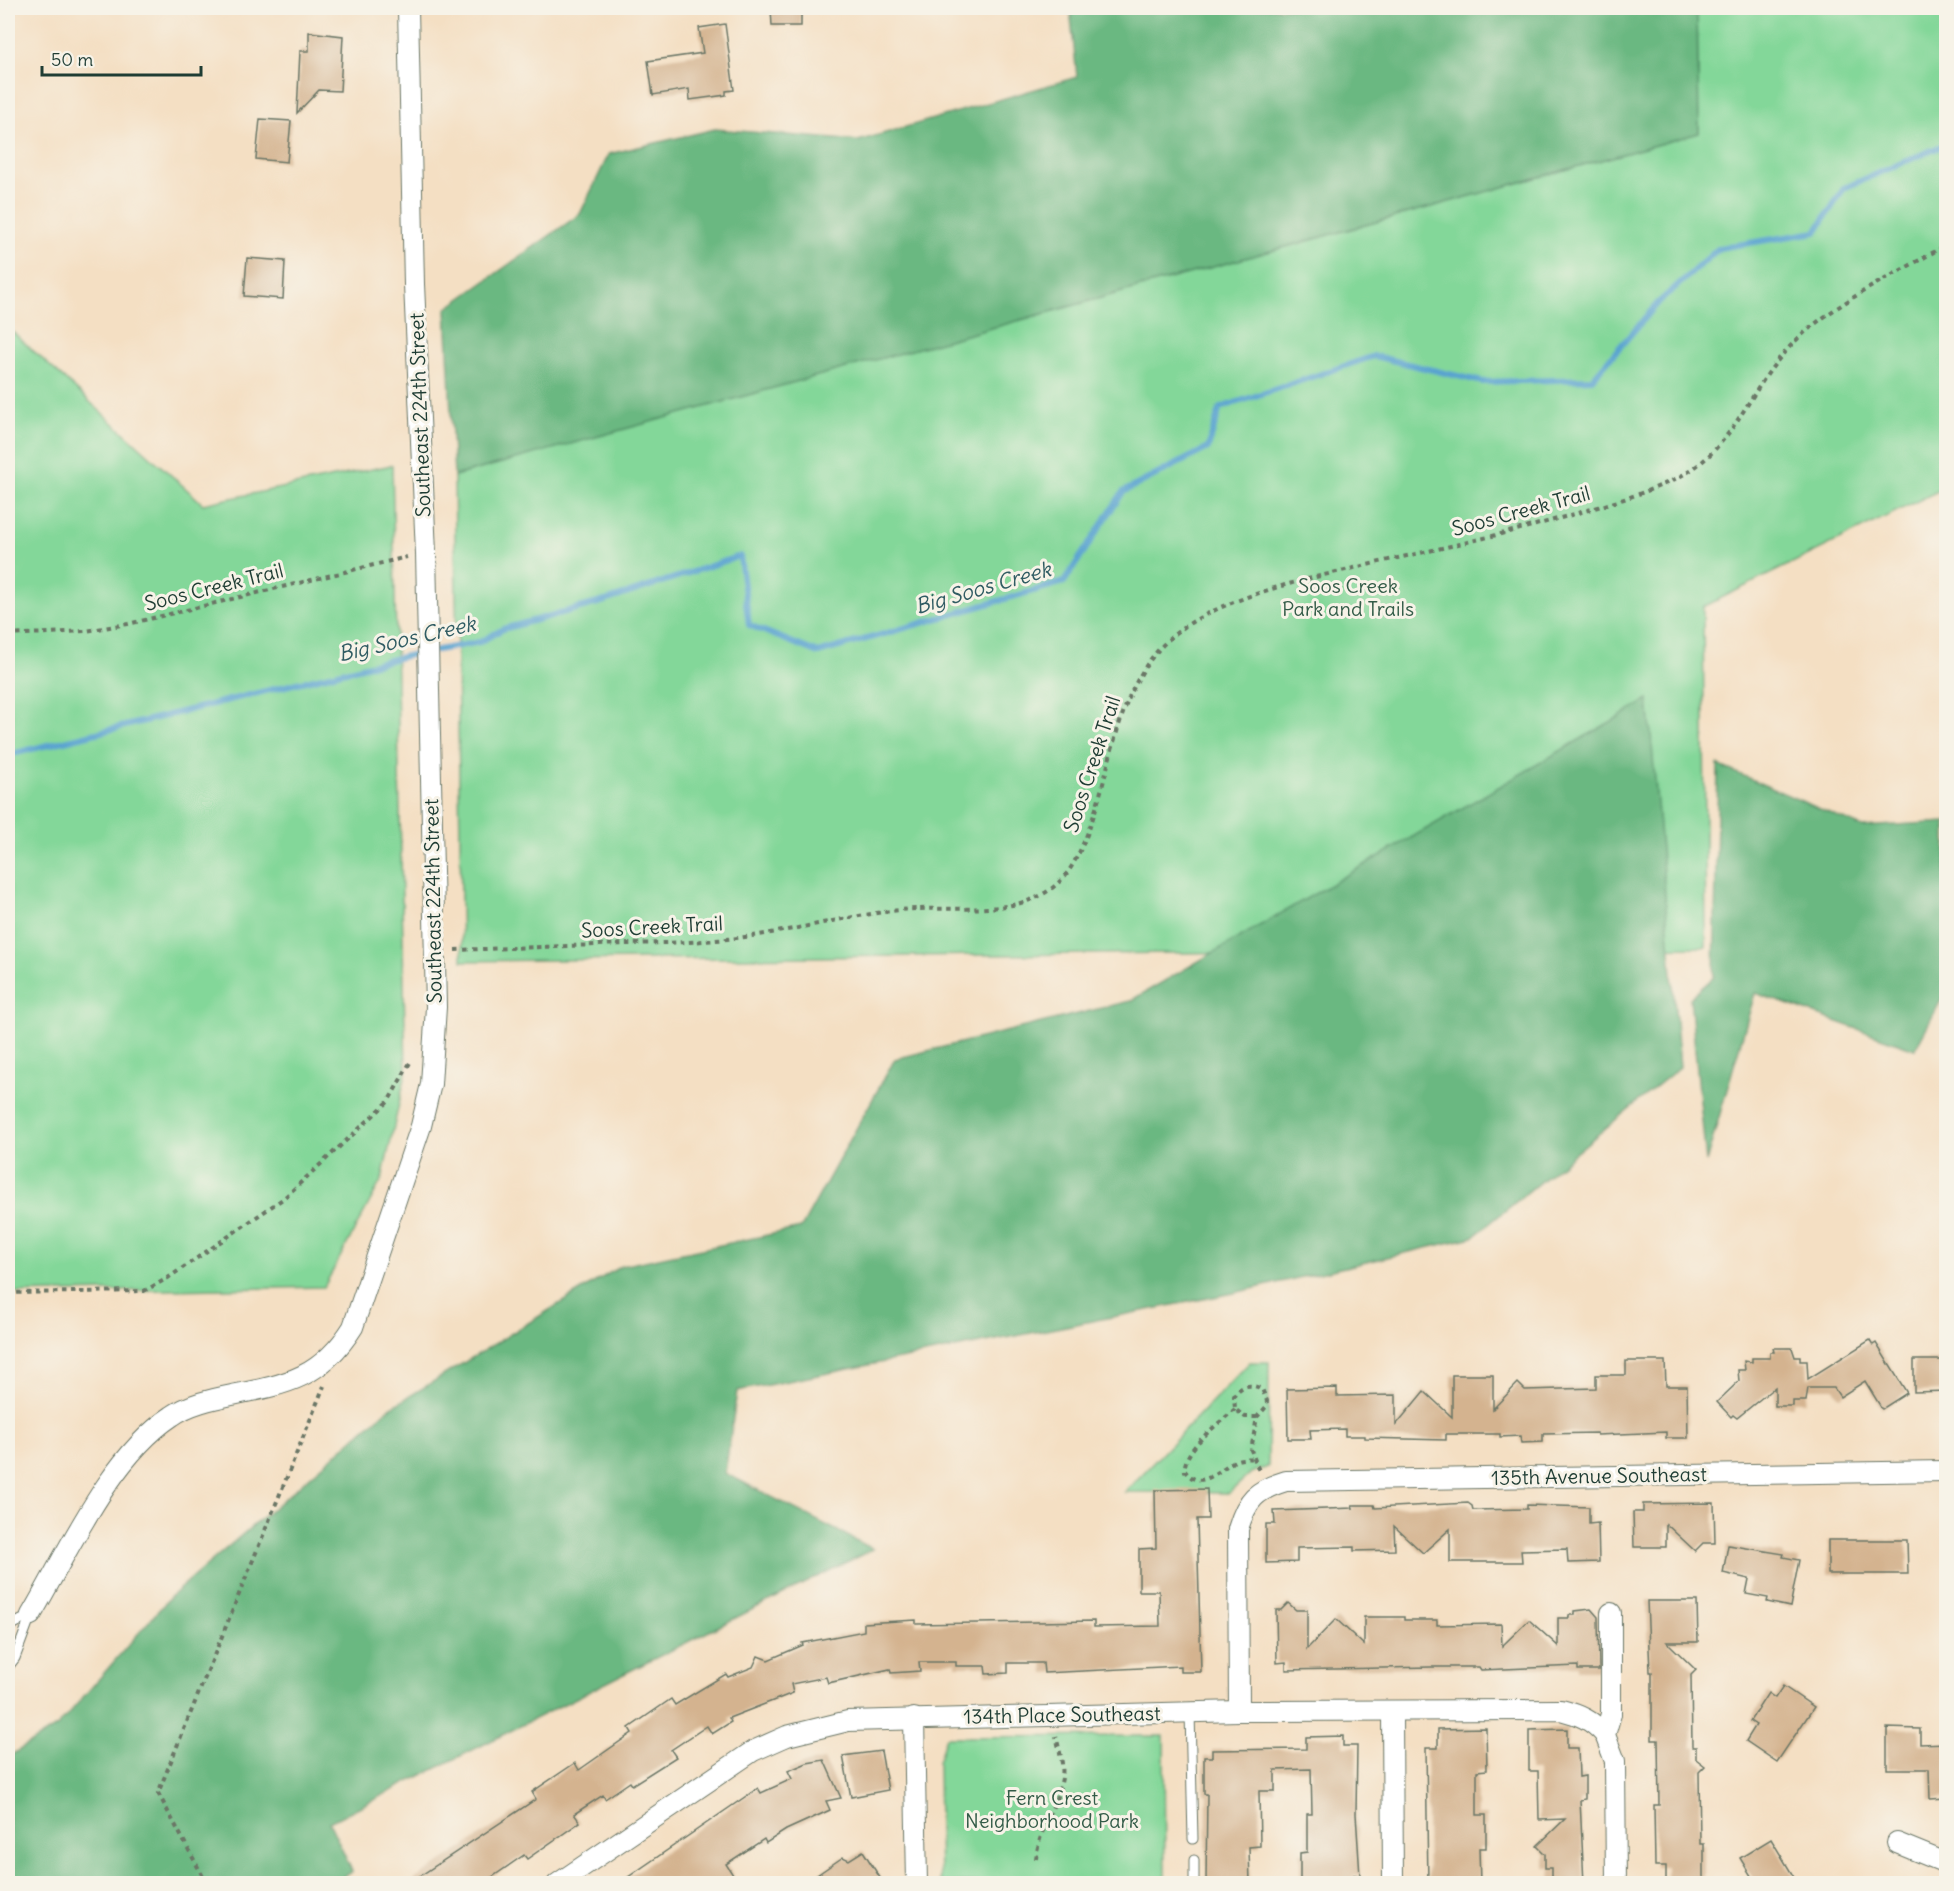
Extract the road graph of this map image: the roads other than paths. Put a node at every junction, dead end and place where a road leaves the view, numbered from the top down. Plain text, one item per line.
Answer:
1 (408, 8) edge
2 (1947, 1471) edge
3 (1611, 1612) dead end
4 (31, 1615) junction
5 (8, 1627) edge
6 (8, 1667) edge
7 (1239, 1711) junction
8 (1392, 1711) junction
9 (1190, 1712) junction
10 (914, 1718) junction
11 (1605, 1735) junction
12 (1193, 1839) dead end
13 (1897, 1843) dead end
14 (1194, 1860) dead end
15 (1947, 1863) edge
16 (556, 1884) edge
17 (917, 1884) edge
18 (1194, 1884) edge
19 (1393, 1884) edge
20 (1616, 1884) edge

1 - 4 street, Southeast 224th Street
2 - 7 street, 135th Avenue Southeast
3 - 11 street
4 - 5 lane
4 - 6 lane
7 - 8 street, 134th Place Southeast
7 - 9 street, 134th Place Southeast
8 - 11 street, 134th Place Southeast
8 - 19 street
9 - 10 street, 134th Place Southeast
9 - 12 lane
10 - 16 street, 134th Place Southeast
10 - 17 street
11 - 20 street
13 - 15 street
14 - 18 lane

